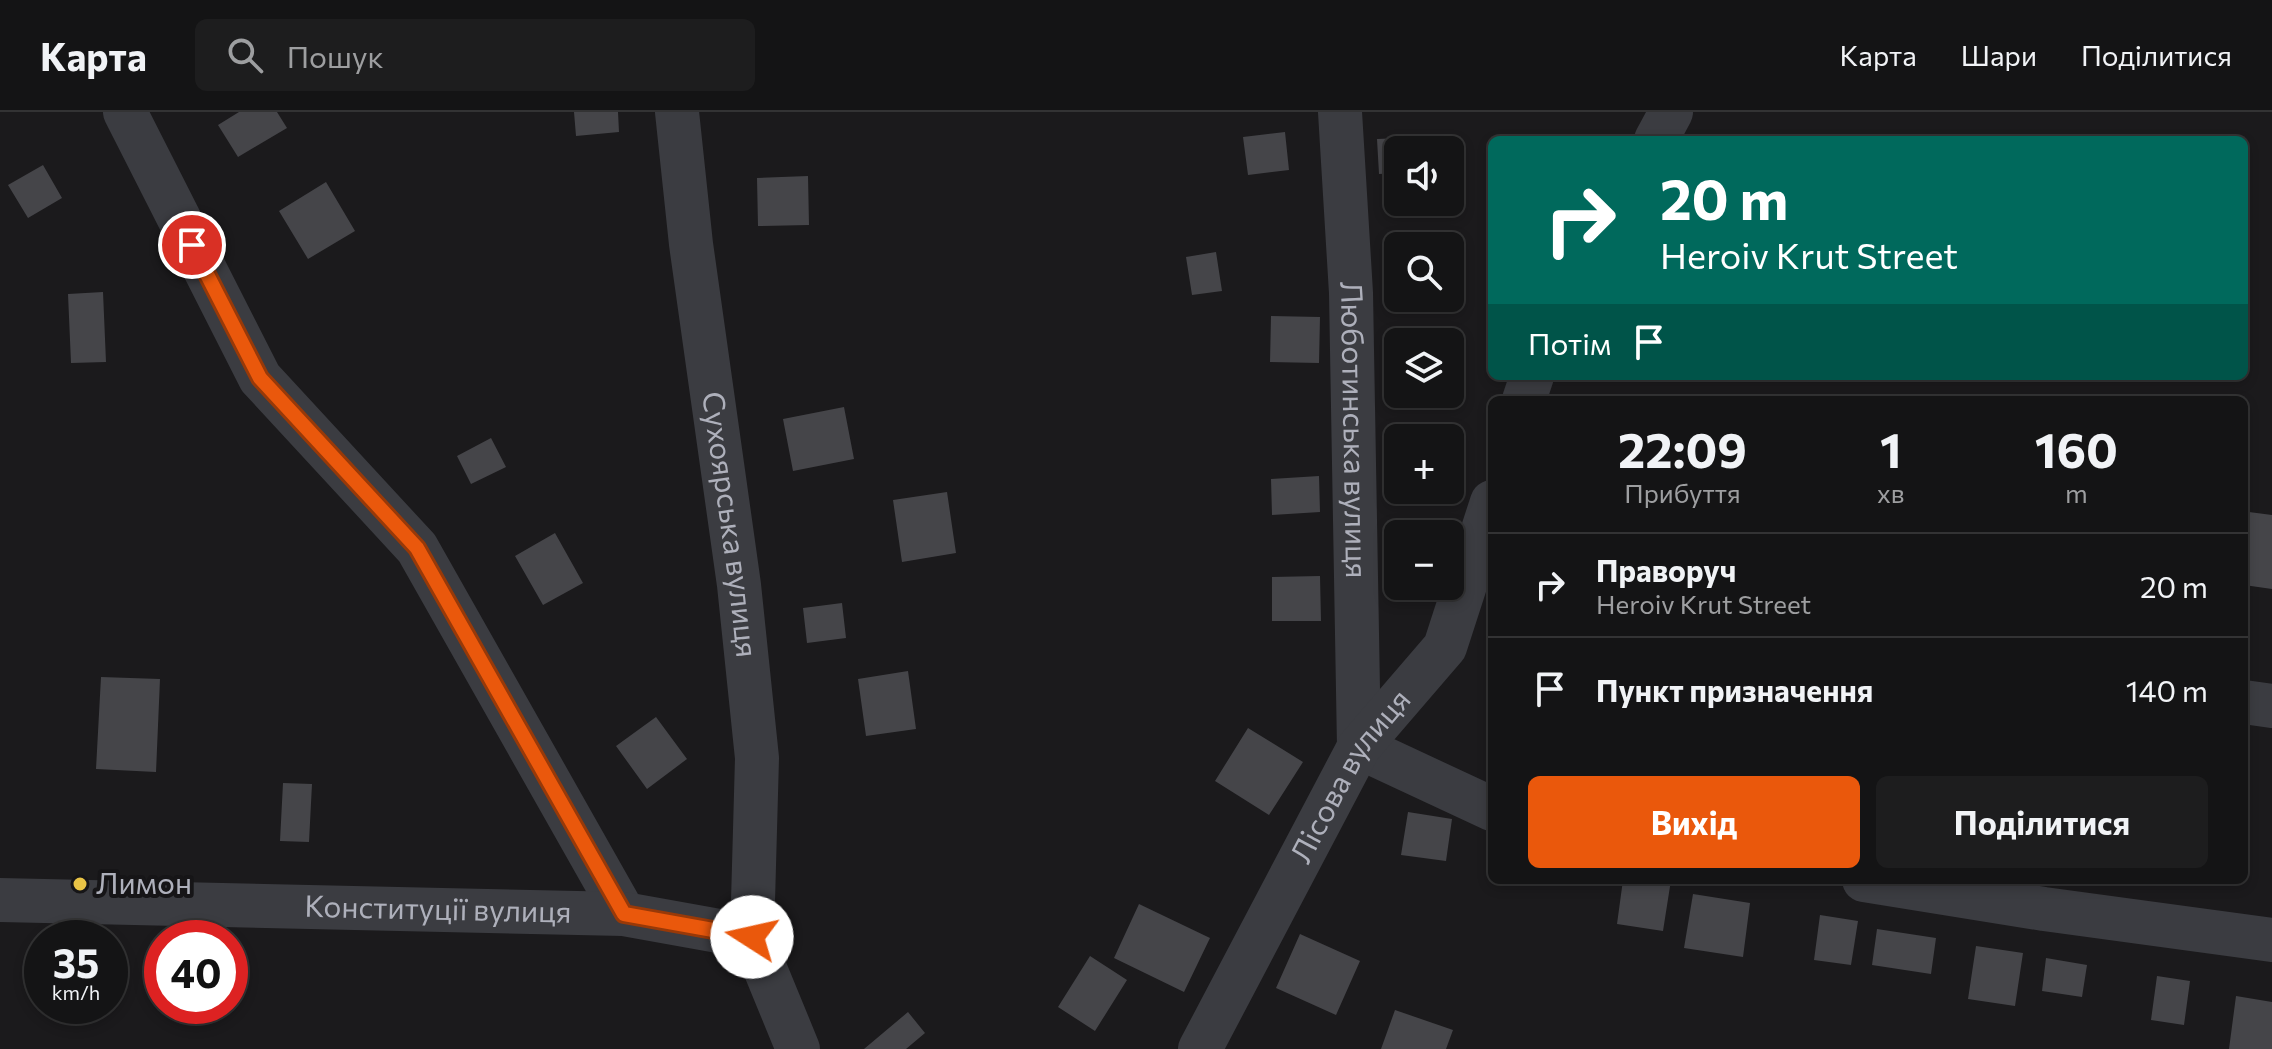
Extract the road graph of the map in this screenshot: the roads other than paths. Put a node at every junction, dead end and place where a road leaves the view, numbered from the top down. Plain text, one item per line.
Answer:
1 (125, 112) edge
2 (677, 112) edge
3 (1340, 112) edge
4 (1671, 112) edge
5 (1658, 136) edge
6 (1488, 527) edge
7 (1478, 590) edge
8 (2248, 703) edge
9 (2272, 706) edge
10 (1359, 747) junction
11 (1488, 807) edge
12 (1889, 884) edge
13 (0, 900) edge
14 (624, 914) junction
15 (752, 937) junction
16 (2272, 940) edge
17 (798, 1049) edge
18 (1200, 1049) edge

1 - 14 street
2 - 15 street, Сухоярська вулиця
3 - 10 street, Люботинська вулиця
4 - 5 street
6 - 7 street, Лісова вулиця
7 - 10 street, Лісова вулиця
8 - 9 street
10 - 11 street
10 - 18 street, Лісова вулиця
12 - 16 street
13 - 14 street, Конституції вулиця
14 - 15 street, Конституції вулиця
15 - 17 street

